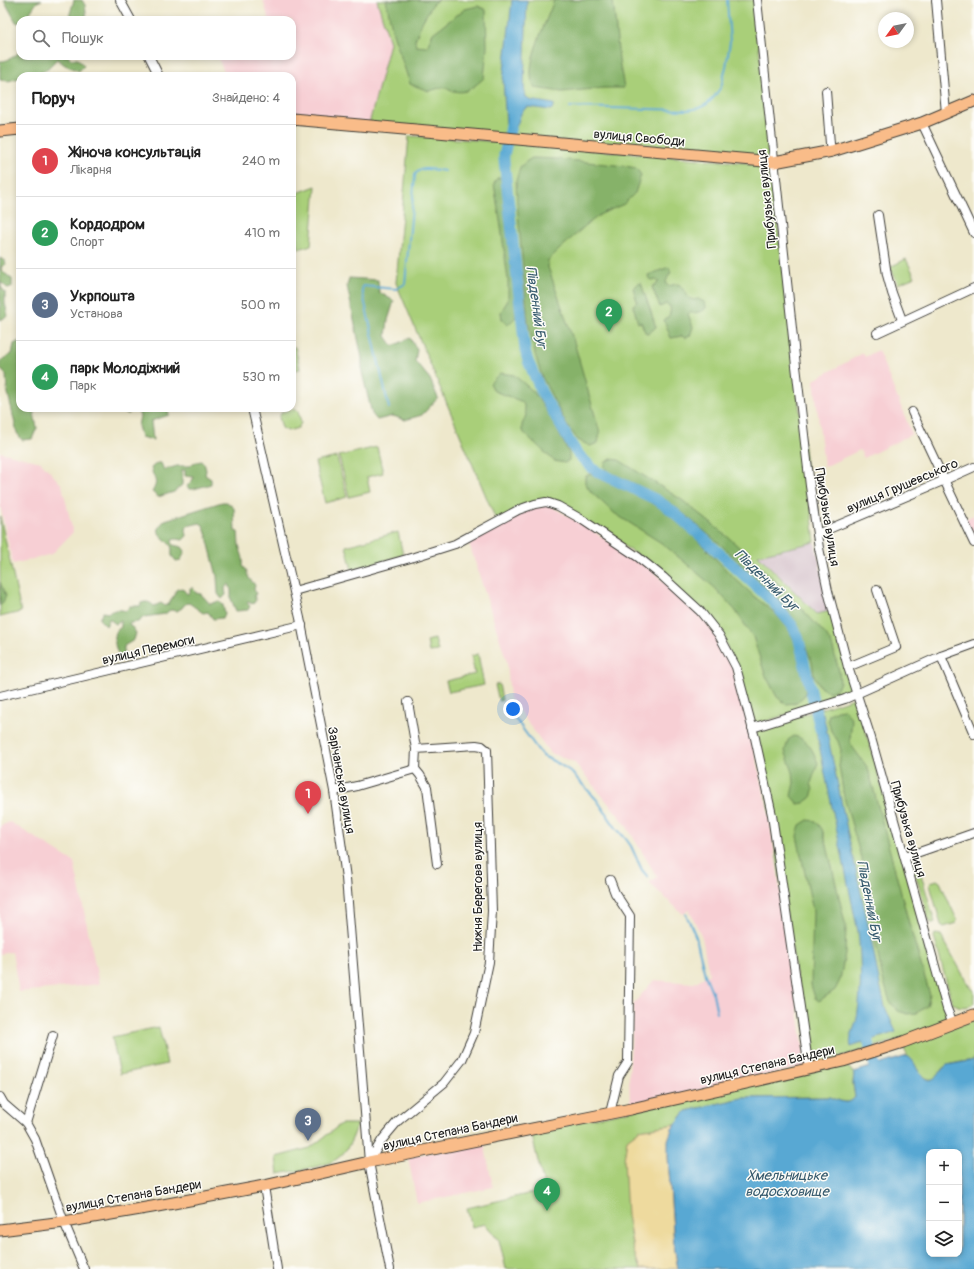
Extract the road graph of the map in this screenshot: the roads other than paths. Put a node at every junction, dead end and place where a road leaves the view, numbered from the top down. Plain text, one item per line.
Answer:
1 (120, 0) edge
2 (757, 0) edge
3 (936, 0) edge
4 (129, 16) edge
5 (151, 60) edge
6 (158, 72) edge
7 (826, 91) dead end
8 (974, 101) edge
9 (946, 113) junction
10 (296, 119) edge
11 (922, 123) junction
12 (16, 124) edge
13 (0, 126) edge
14 (16, 129) edge
15 (0, 131) edge
16 (832, 151) junction
17 (774, 162) junction
18 (878, 215) dead end
19 (974, 233) edge
20 (974, 288) edge
21 (902, 320) junction
22 (877, 333) dead end
23 (253, 412) edge
24 (912, 412) dead end
25 (974, 467) edge
26 (944, 480) junction
27 (817, 534) junction
28 (974, 543) edge
29 (877, 590) dead end
30 (294, 591) junction
31 (302, 625) junction
32 (974, 644) edge
33 (941, 656) junction
34 (848, 667) junction
35 (856, 694) junction
36 (0, 696) edge
37 (408, 702) dead end
38 (752, 728) junction
39 (974, 734) edge
40 (416, 750) junction
41 (415, 769) junction
42 (334, 791) junction
43 (974, 833) edge
44 (905, 857) junction
45 (437, 864) dead end
46 (610, 880) dead end
47 (974, 1015) edge
48 (953, 1023) junction
49 (53, 1036) dead end
50 (809, 1069) junction
51 (0, 1098) edge
52 (610, 1113) junction
53 (26, 1123) junction
54 (369, 1162) junction
55 (264, 1186) junction
56 (64, 1222) junction
57 (0, 1230) edge
58 (84, 1269) edge
59 (277, 1269) edge
60 (390, 1269) edge

1 - 4 street
2 - 17 street, Прибузька вулиця
3 - 9 street
5 - 6 street
7 - 16 street
8 - 9 main road, вулиця Свободи
9 - 11 main road, вулиця Свободи
10 - 17 main road, вулиця Свободи
11 - 16 main road, вулиця Свободи
11 - 19 street
12 - 13 main road
14 - 15 main road
16 - 17 main road, вулиця Свободи
17 - 27 street, Прибузька вулиця
18 - 21 street
20 - 21 street
21 - 22 street
23 - 30 street, Зарічанська вулиця
24 - 26 street
25 - 26 street, вулиця Грушевського
26 - 27 street, вулиця Грушевського
26 - 28 street
27 - 34 street, Прибузька вулиця
29 - 34 street
30 - 31 street, Зарічанська вулиця
30 - 38 street
31 - 36 street, вулиця Перемоги
31 - 42 street, Зарічанська вулиця
32 - 33 street
33 - 35 street
33 - 39 street
34 - 35 street, Прибузька вулиця
35 - 38 street
35 - 44 street, Прибузька вулиця
37 - 40 street
38 - 50 street
40 - 41 street
40 - 54 street, Нижня Берегова вулиця
41 - 42 street
41 - 45 street
42 - 54 street, Зарічанська вулиця
43 - 44 street
44 - 48 street, Прибузька вулиця
46 - 52 street
47 - 48 main road, вулиця Степана Бандери
48 - 50 main road, вулиця Степана Бандери
49 - 53 street
50 - 52 main road, вулиця Степана Бандери
51 - 53 street
52 - 54 main road, вулиця Степана Бандери
53 - 56 street
54 - 55 main road, вулиця Степана Бандери
54 - 60 street
55 - 56 main road, вулиця Степана Бандери
55 - 59 street
56 - 57 main road, вулиця Степана Бандери
56 - 58 street

